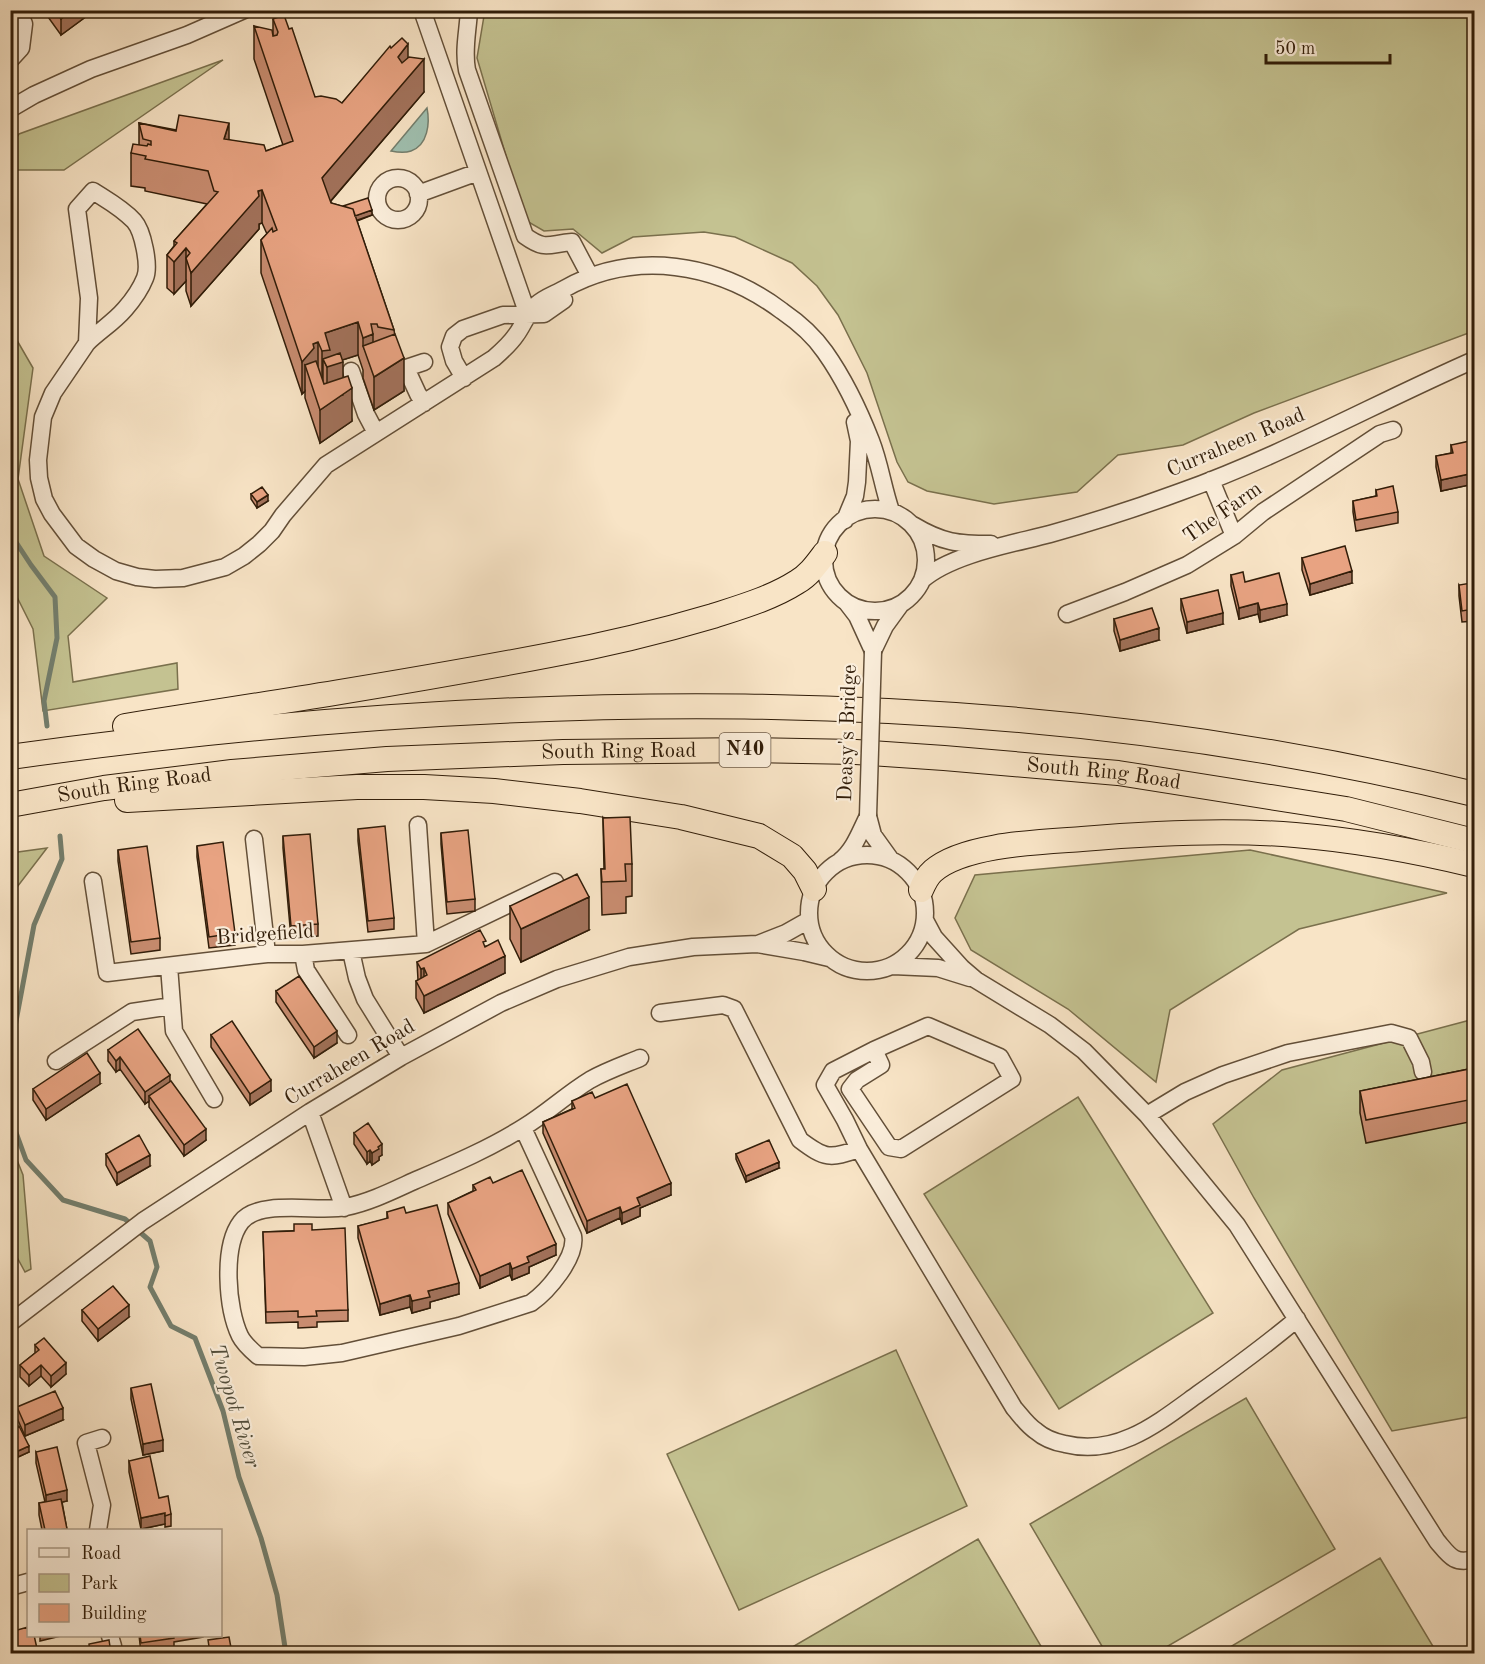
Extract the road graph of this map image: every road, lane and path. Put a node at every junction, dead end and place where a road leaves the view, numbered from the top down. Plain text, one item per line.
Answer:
1 (18, 10) edge
2 (244, 10) edge
3 (422, 10) edge
4 (469, 10) edge
5 (10, 60) edge
6 (10, 109) edge
7 (478, 172) junction
8 (418, 194) dead end
9 (608, 272) junction
10 (591, 276) junction
11 (528, 315) junction
12 (87, 343) junction
13 (1474, 360) edge
14 (424, 362) dead end
15 (351, 371) dead end
16 (464, 378) junction
17 (845, 384) junction
18 (424, 403) junction
19 (1393, 430) dead end
20 (376, 433) junction
21 (1211, 480) junction
22 (891, 511) junction
23 (844, 520) junction
24 (912, 525) junction
25 (1234, 536) junction
26 (1006, 544) junction
27 (825, 553) junction
28 (922, 580) junction
29 (847, 603) junction
30 (901, 604) junction
31 (1067, 614) dead end
32 (873, 651) junction
33 (10, 744) edge
34 (10, 757) edge
35 (1474, 794) edge
36 (10, 807) edge
37 (868, 816) junction
38 (417, 825) dead end
39 (254, 839) dead end
40 (1474, 841) edge
41 (891, 860) junction
42 (837, 863) junction
43 (1474, 865) edge
44 (93, 881) dead end
45 (555, 882) edge
46 (814, 889) junction
47 (921, 890) junction
48 (809, 920) junction
49 (926, 922) junction
50 (426, 944) junction
51 (757, 944) junction
52 (351, 951) junction
53 (267, 954) junction
54 (303, 954) junction
55 (829, 958) junction
56 (169, 966) junction
57 (893, 966) junction
58 (976, 980) junction
59 (172, 1006) junction
60 (660, 1013) dead end
61 (348, 1035) dead end
62 (874, 1050) junction
63 (401, 1057) junction
64 (640, 1058) dead end
65 (56, 1061) dead end
66 (1423, 1072) dead end
67 (214, 1099) dead end
68 (309, 1112) junction
69 (1147, 1115) junction
70 (523, 1128) junction
71 (859, 1149) junction
72 (344, 1208) junction
73 (1297, 1319) junction
74 (10, 1323) edge
75 (102, 1438) dead end
76 (98, 1529) edge
77 (1474, 1559) edge
78 (27, 1582) edge
79 (10, 1587) edge

1 - 5 street
2 - 6 street
3 - 7 street
4 - 10 street
7 - 8 street
7 - 11 street
9 - 10 street
9 - 11 street
9 - 17 street
10 - 11 street
11 - 16 street
11 - 16 street
12 - 12 street
12 - 20 street
13 - 21 street, Curraheen Road
14 - 18 street
15 - 20 street
16 - 18 street
17 - 22 street
17 - 23 street
18 - 20 street
19 - 25 street, The Farm
21 - 25 street
21 - 26 street, Curraheen Road
22 - 23 street
22 - 24 street, Curraheen Road
23 - 27 street
24 - 26 street, Curraheen Road
24 - 28 street, Curraheen Road
25 - 31 street, The Farm
26 - 28 street, Curraheen Road
27 - 29 street
27 - 33 highway
28 - 30 street, Curraheen Road
29 - 30 street
29 - 32 street
30 - 32 street, Curraheen Road
32 - 37 street, Deasy's Bridge, bridge
34 - 35 highway, South Ring Road / N40
36 - 40 highway, South Ring Road / N40
36 - 46 highway
37 - 41 street
37 - 42 street
38 - 50 street
39 - 53 street
41 - 42 street
41 - 47 street
42 - 46 street
43 - 47 highway
44 - 56 street, Bridgefield
45 - 50 street
46 - 48 street
47 - 49 street
48 - 51 street, Curraheen Road
48 - 55 street
49 - 57 street
49 - 58 street
50 - 52 street, Bridgefield
51 - 55 street, Curraheen Road
51 - 63 street, Curraheen Road
52 - 54 street, Bridgefield
52 - 63 street
53 - 54 street, Bridgefield
53 - 56 street, Bridgefield
54 - 61 street
55 - 57 street, Curraheen Road
56 - 59 street
57 - 58 street, Curraheen Road
58 - 69 street
59 - 65 street
59 - 67 street
60 - 71 street
62 - 62 street
62 - 71 street
63 - 68 street, Curraheen Road
64 - 70 street
66 - 69 street
68 - 72 street
68 - 74 street, Curraheen Road
69 - 73 street
70 - 72 street
70 - 72 street
71 - 73 street
73 - 77 street
75 - 76 street
78 - 79 street

